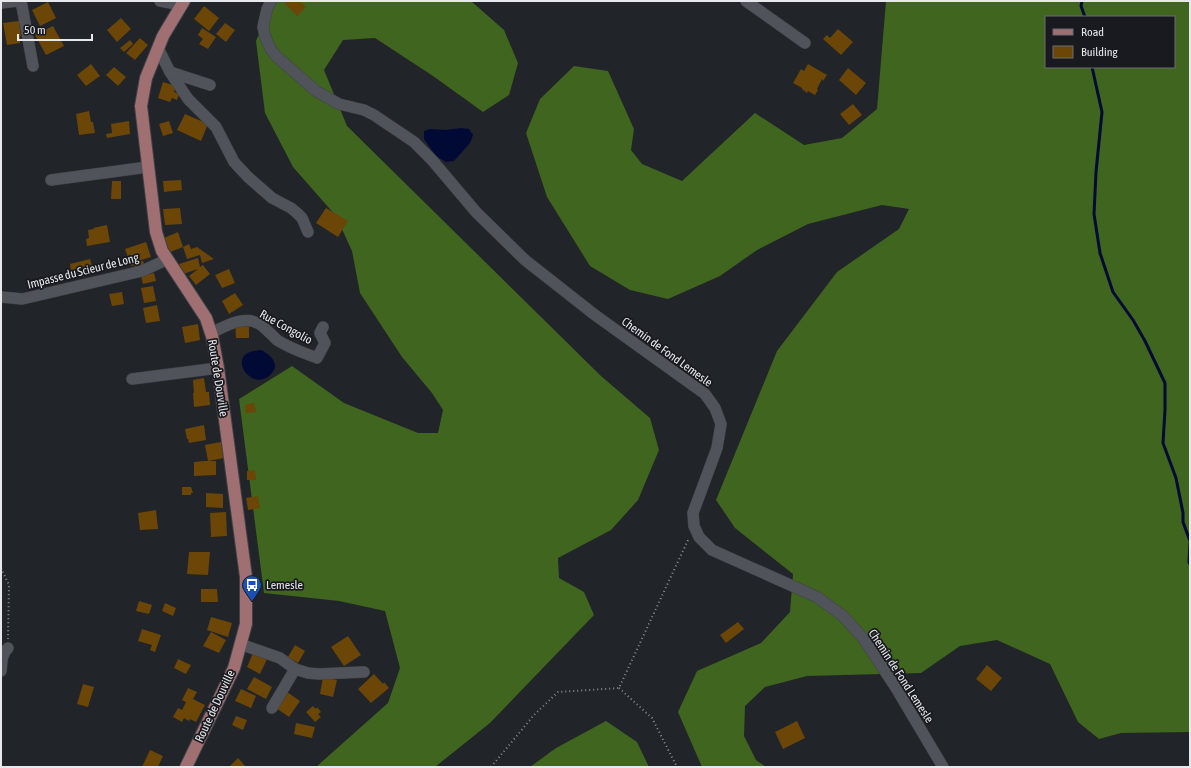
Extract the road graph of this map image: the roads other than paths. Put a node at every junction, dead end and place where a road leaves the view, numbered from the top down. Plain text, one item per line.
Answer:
1 (17, 1) edge
2 (21, 1) edge
3 (160, 1) edge
4 (271, 1) edge
5 (746, 1) edge
6 (1, 3) edge
7 (183, 3) edge
8 (805, 43) dead end
9 (158, 48) junction
10 (33, 66) dead end
11 (170, 72) junction
12 (210, 85) dead end
13 (148, 167) junction
14 (51, 180) dead end
15 (308, 232) dead end
16 (168, 260) junction
17 (2, 297) dead end
18 (323, 327) dead end
19 (211, 333) junction
20 (218, 368) junction
21 (132, 379) dead end
22 (240, 644) junction
23 (8, 648) road end
24 (295, 669) junction
25 (1, 671) edge
26 (364, 672) dead end
27 (272, 708) dead end
28 (186, 767) edge
29 (943, 767) edge

1 - 6 street
2 - 10 street
3 - 7 street
4 - 29 street, Chemin de Fond Lemesle
5 - 8 street
7 - 9 main road, Route de Douville
9 - 11 street
9 - 13 main road, Route de Douville
11 - 12 street
11 - 15 street
13 - 14 street
13 - 16 main road, Route de Douville
16 - 17 street, Impasse du Scieur de Long
16 - 19 main road, Route de Douville
18 - 19 street, Rue Congolio
19 - 20 main road, Route de Douville
20 - 21 street
20 - 22 main road, Route de Douville
22 - 24 street
22 - 28 main road, Route de Douville
23 - 25 street
24 - 26 street
24 - 27 street

